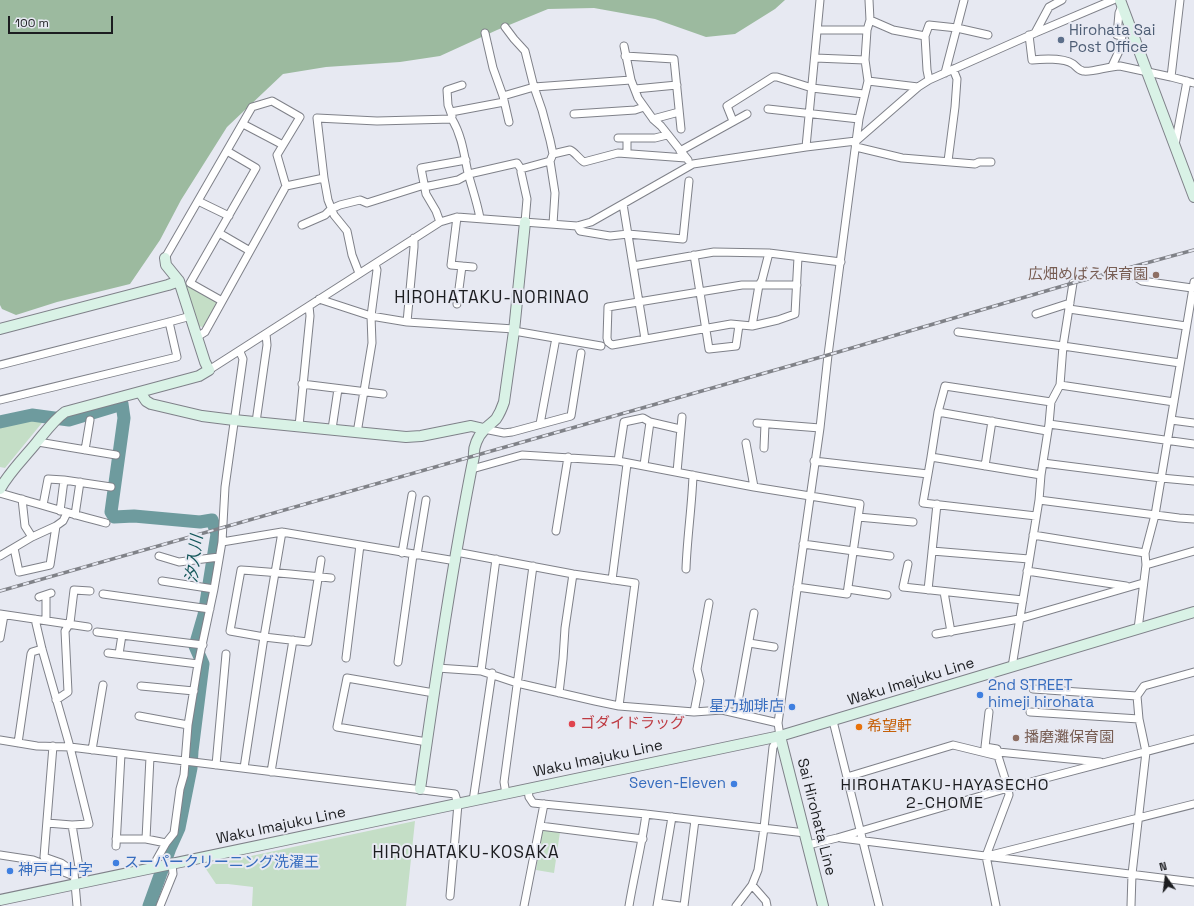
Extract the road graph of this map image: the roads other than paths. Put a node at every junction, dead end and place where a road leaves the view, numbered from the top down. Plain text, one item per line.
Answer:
1 (820, 0) edge
2 (869, 0) edge
3 (964, 0) edge
4 (1062, 0) edge
5 (1113, 0) edge
6 (1180, 0) edge
7 (1121, 3) edge
8 (870, 20) junction
9 (505, 27) dead end
10 (957, 28) junction
11 (818, 30) junction
12 (867, 30) junction
13 (485, 33) dead end
14 (1032, 34) junction
15 (988, 35) dead end
16 (924, 36) junction
17 (624, 46) dead end
18 (625, 56) junction
19 (815, 58) junction
20 (865, 60) junction
21 (1112, 66) junction
22 (953, 69) junction
23 (1148, 72) junction
24 (945, 73) junction
25 (1171, 77) junction
26 (631, 80) junction
27 (929, 80) junction
28 (868, 81) junction
29 (1191, 82) edge
30 (462, 85) dead end
31 (677, 85) junction
32 (534, 87) junction
33 (918, 87) junction
34 (812, 88) junction
35 (635, 89) junction
36 (864, 94) junction
37 (504, 99) junction
38 (644, 107) junction
39 (768, 109) dead end
40 (679, 112) junction
41 (574, 114) dead end
42 (747, 114) dead end
43 (810, 114) junction
44 (452, 115) junction
45 (653, 119) junction
46 (859, 119) junction
47 (733, 121) junction
48 (509, 122) dead end
49 (243, 124) junction
50 (681, 129) dead end
51 (667, 135) junction
52 (618, 138) dead end
53 (627, 138) junction
54 (856, 144) junction
55 (283, 145) junction
56 (1175, 146) junction
57 (806, 147) junction
58 (227, 151) junction
59 (680, 151) junction
60 (627, 153) junction
61 (553, 154) junction
62 (686, 158) junction
63 (466, 160) junction
64 (550, 161) junction
65 (948, 161) junction
66 (991, 162) dead end
67 (693, 164) junction
68 (521, 169) junction
69 (469, 174) junction
70 (324, 178) junction
71 (689, 181) dead end
72 (424, 185) junction
73 (286, 186) junction
74 (1194, 197) edge
75 (198, 201) junction
76 (623, 204) junction
77 (332, 209) junction
78 (229, 216) junction
79 (457, 217) junction
80 (480, 218) junction
81 (440, 222) junction
82 (525, 222) junction
83 (553, 224) junction
84 (302, 225) dead end
85 (577, 226) junction
86 (219, 233) junction
87 (628, 234) junction
88 (414, 238) junction
89 (250, 251) junction
90 (769, 254) junction
91 (694, 255) junction
92 (798, 257) junction
93 (165, 258) joint
94 (841, 262) junction
95 (375, 264) junction
96 (462, 266) junction
97 (633, 266) junction
98 (473, 267) dead end
99 (359, 273) junction
100 (1134, 276) dead end
101 (179, 281) junction
102 (1073, 283) dead end
103 (759, 285) junction
104 (797, 285) junction
105 (1193, 285) edge
106 (701, 292) junction
107 (319, 299) junction
108 (222, 301) junction
109 (639, 302) junction
110 (457, 304) dead end
111 (309, 306) junction
112 (1070, 306) junction
113 (1036, 314) dead end
114 (191, 316) junction
115 (372, 316) junction
116 (169, 322) junction
117 (407, 322) junction
118 (739, 325) junction
119 (752, 326) junction
120 (1186, 326) junction
121 (707, 328) junction
122 (0, 329) edge
123 (514, 330) junction
124 (958, 332) dead end
125 (266, 334) junction
126 (196, 337) junction
127 (645, 340) junction
128 (555, 343) dead end
129 (600, 346) dead end
130 (1063, 346) junction
131 (240, 352) junction
132 (581, 352) dead end
133 (1180, 363) junction
134 (0, 365) edge
135 (209, 370) junction
136 (302, 384) junction
137 (1060, 385) junction
138 (338, 389) junction
139 (140, 392) junction
140 (363, 392) junction
141 (383, 394) dead end
142 (0, 400) edge
143 (1052, 402) junction
144 (1174, 402) junction
145 (938, 412) junction
146 (682, 417) dead end
147 (90, 420) dead end
148 (234, 420) junction
149 (1171, 420) junction
150 (992, 421) junction
151 (256, 422) junction
152 (650, 422) junction
153 (756, 423) dead end
154 (1194, 423) edge
155 (540, 424) junction
156 (765, 424) junction
157 (299, 426) junction
158 (1048, 427) junction
159 (820, 428) junction
160 (484, 429) junction
161 (680, 429) junction
162 (332, 430) junction
163 (357, 433) junction
164 (1167, 441) junction
165 (38, 442) junction
166 (746, 443) dead end
167 (1194, 444) edge
168 (764, 448) dead end
169 (85, 450) junction
170 (116, 455) dead end
171 (568, 457) junction
172 (931, 457) junction
173 (618, 461) junction
174 (814, 461) junction
175 (1043, 463) junction
176 (628, 464) junction
177 (644, 466) junction
178 (984, 466) junction
179 (472, 469) junction
180 (677, 472) junction
181 (928, 474) junction
182 (693, 475) junction
183 (1041, 475) junction
184 (1161, 478) junction
185 (64, 480) junction
186 (1194, 481) edge
187 (80, 482) junction
188 (111, 487) dead end
189 (754, 487) junction
190 (0, 489) edge
191 (0, 494) edge
192 (412, 495) dead end
193 (809, 495) junction
194 (22, 499) junction
195 (426, 500) dead end
196 (1039, 500) junction
197 (937, 504) junction
198 (43, 505) junction
199 (63, 512) junction
200 (75, 515) junction
201 (1155, 515) junction
202 (858, 516) junction
203 (1036, 516) junction
204 (1194, 518) edge
205 (106, 522) dead end
206 (913, 522) dead end
207 (56, 526) junction
208 (556, 531) dead end
209 (282, 532) junction
210 (1033, 535) junction
211 (32, 537) junction
212 (222, 542) junction
213 (803, 544) junction
214 (360, 545) junction
215 (14, 548) junction
216 (932, 551) junction
217 (1194, 551) edge
218 (853, 552) junction
219 (402, 553) junction
220 (1145, 553) junction
221 (415, 555) junction
222 (0, 556) edge
223 (159, 556) dead end
224 (456, 556) junction
225 (890, 556) dead end
226 (219, 557) junction
227 (496, 559) junction
228 (1029, 559) junction
229 (321, 560) dead end
230 (908, 564) dead end
231 (1146, 565) junction
232 (533, 566) junction
233 (686, 569) dead end
234 (275, 572) junction
235 (1027, 572) junction
236 (573, 574) junction
237 (318, 577) junction
238 (331, 578) dead end
239 (612, 580) junction
240 (162, 581) dead end
241 (1144, 583) junction
242 (1129, 586) junction
243 (797, 587) junction
244 (214, 589) junction
245 (848, 589) junction
246 (928, 590) junction
247 (90, 591) dead end
248 (944, 592) junction
249 (103, 594) dead end
250 (45, 595) dead end
251 (887, 595) dead end
252 (1023, 600) junction
253 (708, 603) dead end
254 (208, 609) junction
255 (1194, 612) edge
256 (754, 613) dead end
257 (2, 614) edge
258 (35, 619) junction
259 (1020, 619) junction
260 (46, 620) junction
261 (70, 623) junction
262 (88, 627) dead end
263 (1138, 629) junction
264 (97, 632) dead end
265 (951, 632) junction
266 (936, 634) dead end
267 (122, 635) junction
268 (264, 637) junction
269 (0, 638) edge
270 (293, 640) junction
271 (749, 643) junction
272 (774, 647) dead end
273 (42, 649) junction
274 (202, 649) junction
275 (108, 653) dead end
276 (119, 654) junction
277 (226, 654) dead end
278 (346, 658) dead end
279 (398, 662) dead end
280 (198, 664) junction
281 (1012, 667) junction
282 (438, 668) junction
283 (481, 671) junction
284 (1194, 672) edge
285 (492, 674) junction
286 (517, 683) junction
287 (103, 685) dead end
288 (141, 686) dead end
289 (1033, 689) dead end
290 (194, 690) junction
291 (559, 692) junction
292 (434, 693) junction
293 (1137, 696) junction
294 (56, 700) junction
295 (619, 706) junction
296 (694, 712) junction
297 (989, 712) dead end
298 (1030, 712) dead end
299 (736, 713) junction
300 (140, 716) dead end
301 (1139, 719) junction
302 (833, 721) junction
303 (778, 723) junction
304 (188, 725) junction
305 (780, 736) junction
306 (1194, 739) edge
307 (0, 740) edge
308 (427, 742) junction
309 (18, 743) junction
310 (53, 746) junction
311 (70, 747) junction
312 (92, 750) junction
313 (1146, 752) junction
314 (121, 754) junction
315 (998, 754) junction
316 (150, 757) junction
317 (186, 761) junction
318 (1106, 763) junction
319 (216, 765) junction
320 (244, 768) junction
321 (271, 772) junction
322 (847, 777) junction
323 (1008, 788) junction
324 (420, 789) junction
325 (528, 790) junction
326 (506, 794) junction
327 (473, 801) junction
328 (458, 804) junction
329 (544, 804) junction
330 (1194, 804) edge
331 (646, 814) junction
332 (672, 818) junction
333 (1139, 818) junction
334 (695, 820) junction
335 (47, 823) junction
336 (72, 825) junction
337 (540, 826) junction
338 (764, 828) junction
339 (860, 831) junction
340 (805, 833) junction
341 (838, 838) junction
342 (146, 839) junction
343 (643, 839) junction
344 (863, 841) junction
345 (166, 843) junction
346 (808, 845) junction
347 (0, 855) edge
348 (986, 856) junction
349 (172, 864) junction
350 (155, 867) junction
351 (1132, 874) junction
352 (74, 878) junction
353 (1194, 882) edge
354 (752, 885) junction
355 (450, 896) dead end
356 (0, 900) edge
357 (657, 904) edge
358 (78, 906) edge
359 (160, 906) edge
360 (524, 906) edge
361 (629, 906) edge
362 (680, 906) edge
363 (684, 906) edge
364 (736, 906) edge
365 (767, 906) edge
366 (823, 906) edge
367 (879, 906) edge
368 (996, 906) edge
369 (1131, 906) edge

1 - 11 street
2 - 8 street
3 - 10 street
4 - 14 street
5 - 14 street
6 - 25 street
7 - 21 street
7 - 23 street
8 - 12 street
8 - 16 street
9 - 32 street
10 - 15 street
10 - 16 street
10 - 24 street
11 - 12 street
11 - 19 street
12 - 20 street
13 - 37 street
14 - 21 street
14 - 22 street
16 - 27 street
17 - 18 street
18 - 26 street
18 - 31 street
19 - 20 street
19 - 34 street
20 - 28 street
21 - 23 street
22 - 24 street
22 - 65 street
23 - 25 street
23 - 56 street
24 - 27 street
25 - 29 street
26 - 32 street
26 - 35 street
27 - 33 street
28 - 33 street
28 - 36 street
29 - 56 street
30 - 44 street
31 - 35 street
31 - 40 street
32 - 37 street
32 - 61 street
33 - 54 street
34 - 36 street
34 - 43 street
34 - 47 street
35 - 38 street
36 - 46 street
37 - 44 street
37 - 48 street
38 - 41 street
38 - 45 street
39 - 43 street
40 - 45 street
40 - 50 street
42 - 47 street
43 - 46 street
43 - 57 street
44 - 63 street
44 - 70 street
45 - 51 street
46 - 54 street
47 - 59 street
49 - 55 street
49 - 55 street
49 - 58 street
51 - 53 street
51 - 59 street
52 - 53 street
53 - 60 street
54 - 57 street
54 - 65 street
54 - 94 street
55 - 73 street
56 - 74 street
57 - 67 street
58 - 75 street
58 - 78 street
59 - 62 street
60 - 61 street
60 - 62 street
61 - 64 street
62 - 67 street
63 - 69 street
63 - 72 street
64 - 68 street
64 - 83 street
65 - 66 street
67 - 76 street
68 - 69 street
68 - 82 street
69 - 72 street
69 - 80 street
70 - 73 street
70 - 77 street
71 - 87 street
72 - 77 street
72 - 81 street
73 - 89 street
75 - 78 street
75 - 93 street
76 - 85 street
76 - 87 street
77 - 84 street
77 - 99 street
78 - 86 street
79 - 80 street
79 - 81 street
79 - 96 street
80 - 82 street
81 - 88 street
82 - 83 street
82 - 123 street
83 - 85 street
85 - 87 street
86 - 89 street
86 - 108 street
87 - 97 street
88 - 95 street
88 - 117 street
89 - 108 street
90 - 91 street
90 - 92 street
90 - 103 street
91 - 97 street
91 - 106 street
92 - 94 street
92 - 104 street
93 - 101 street
94 - 159 street
95 - 99 street
95 - 115 street
96 - 98 street
96 - 110 street
97 - 109 street
99 - 107 street
100 - 105 street
101 - 114 street
101 - 122 street
102 - 112 street
103 - 104 street
103 - 106 street
103 - 119 street
104 - 119 street
105 - 120 street
106 - 109 street
106 - 121 street
107 - 111 street
107 - 115 street
108 - 126 street
109 - 127 street
109 - 127 street
111 - 125 street
111 - 136 street
112 - 113 street
112 - 120 street
112 - 130 street
114 - 116 street
114 - 126 street
115 - 117 street
115 - 140 street
116 - 134 street
116 - 142 street
117 - 123 street
118 - 119 street
118 - 121 street
118 - 121 street
120 - 133 street
121 - 127 street
123 - 129 street
123 - 160 street
124 - 130 street
125 - 131 street
125 - 151 street
126 - 135 street
128 - 155 street
130 - 133 street
130 - 137 street
131 - 135 street
131 - 148 street
132 - 155 street
133 - 144 street
135 - 139 street
136 - 138 street
136 - 157 street
137 - 143 street
137 - 144 street
138 - 140 street
138 - 162 street
139 - 148 street
139 - 165 street
140 - 141 street
140 - 163 street
143 - 145 street
143 - 158 street
144 - 149 street
145 - 150 street
145 - 172 street
146 - 161 street
147 - 169 street
148 - 151 street
148 - 212 street
149 - 154 street
149 - 164 street
150 - 158 street
150 - 178 street
151 - 157 street
152 - 161 street
152 - 173 street
152 - 177 street
153 - 156 street
155 - 160 street
156 - 159 street
156 - 168 street
157 - 162 street
158 - 164 street
158 - 175 street
159 - 174 street
160 - 163 street
160 - 179 street
161 - 180 street
162 - 163 street
164 - 167 street
164 - 184 street
165 - 169 street
165 - 190 street
166 - 189 street
169 - 170 street
171 - 173 street
171 - 179 street
171 - 208 street
172 - 178 street
172 - 181 street
173 - 176 street
174 - 181 street
174 - 193 street
175 - 183 street
175 - 184 street
176 - 177 street
176 - 239 street
177 - 180 street
178 - 183 street
179 - 224 street
180 - 182 street
181 - 197 street
182 - 189 street
182 - 233 street
183 - 196 street
184 - 186 street
184 - 201 street
185 - 187 street
185 - 198 street
185 - 199 street
187 - 188 street
187 - 200 street
189 - 193 street
191 - 194 street
192 - 219 street
193 - 202 street
193 - 213 street
194 - 198 street
194 - 211 street
195 - 221 street
196 - 201 street
196 - 203 street
197 - 203 street
197 - 216 street
198 - 199 street
199 - 200 street
199 - 207 street
200 - 205 street
201 - 204 street
201 - 220 street
202 - 206 street
202 - 218 street
203 - 210 street
207 - 211 street
207 - 215 street
209 - 212 street
209 - 214 street
209 - 234 street
210 - 220 street
210 - 228 street
211 - 215 street
212 - 226 street
213 - 218 street
213 - 243 street
214 - 219 street
214 - 278 street
215 - 222 street
216 - 228 street
216 - 246 street
217 - 231 street
218 - 225 street
218 - 245 street
219 - 221 street
220 - 231 street
221 - 224 street
221 - 279 street
223 - 226 street
224 - 227 street
224 - 282 street
226 - 244 street
227 - 232 street
227 - 283 street
228 - 235 street
229 - 237 street
230 - 246 street
231 - 241 street
232 - 236 street
232 - 286 street
234 - 237 street
234 - 268 street
234 - 268 street
235 - 242 street
235 - 252 street
236 - 239 street
236 - 291 street
237 - 238 street
237 - 270 street
239 - 295 street
240 - 244 street
241 - 242 street
241 - 263 street
242 - 259 street
243 - 245 street
243 - 303 street
244 - 254 street
245 - 251 street
246 - 248 street
247 - 261 street
248 - 252 street
248 - 265 street
249 - 254 street
250 - 260 street
252 - 259 street
253 - 296 street
254 - 274 street
255 - 263 street, Waku Imajuku Line
256 - 271 street
257 - 258 street
257 - 269 street
258 - 260 street
258 - 273 street
259 - 265 street
259 - 281 street
260 - 261 street
261 - 262 street
261 - 294 street
263 - 281 street, Waku Imajuku Line
264 - 267 street
265 - 266 street
267 - 274 street
267 - 276 street
268 - 270 street
268 - 320 street
270 - 321 street
271 - 272 street
271 - 299 street
273 - 294 street
273 - 309 street
274 - 280 street
275 - 276 street
276 - 280 street
277 - 319 street
280 - 290 street
281 - 302 street, Waku Imajuku Line
282 - 283 street
282 - 292 street
283 - 285 street
284 - 293 street
285 - 286 street
285 - 327 street
286 - 291 street
286 - 326 street
287 - 312 street
288 - 290 street
289 - 293 street
290 - 304 street
291 - 295 street
292 - 308 street
292 - 308 street
293 - 301 street
294 - 311 street
295 - 296 street
296 - 299 street
297 - 315 street
298 - 301 street
299 - 303 street
300 - 304 street
301 - 313 street
302 - 305 street, Waku Imajuku Line
302 - 322 street
303 - 305 street
304 - 317 street
305 - 325 street, Waku Imajuku Line
305 - 338 street
305 - 340 street, Sai Hirohata Line
306 - 313 street
307 - 309 street
308 - 324 street
309 - 310 street
310 - 311 street
310 - 335 street
311 - 312 street
311 - 336 street
312 - 314 street
313 - 318 street
313 - 333 street
314 - 316 street
314 - 342 street
315 - 318 street
315 - 322 street
315 - 323 street
316 - 317 street
316 - 342 street
317 - 319 street
317 - 345 street
318 - 323 street
319 - 320 street
320 - 321 street
321 - 324 street
322 - 339 street
323 - 339 street
323 - 348 street
324 - 328 street
325 - 326 street, Waku Imajuku Line
325 - 329 street
326 - 327 street, Waku Imajuku Line
327 - 328 street, Waku Imajuku Line
328 - 349 street, Waku Imajuku Line
328 - 355 street
329 - 331 street
329 - 337 street
330 - 333 street
331 - 332 street
331 - 343 street
332 - 334 street
332 - 357 street
333 - 348 street
333 - 351 street
334 - 338 street
334 - 363 street
335 - 336 street
335 - 352 street
336 - 352 street
337 - 343 street
337 - 360 street
338 - 340 street
338 - 354 street
339 - 341 street
339 - 344 street
340 - 346 street, Sai Hirohata Line
341 - 344 street
341 - 346 street
342 - 345 street
343 - 361 street
344 - 348 street
344 - 367 street
345 - 350 street
346 - 366 street, Sai Hirohata Line
347 - 352 street
348 - 351 street
348 - 368 street
349 - 350 street, Waku Imajuku Line
349 - 359 street
350 - 352 street, Waku Imajuku Line
351 - 353 street
351 - 369 street
352 - 356 street, Waku Imajuku Line
352 - 358 street
354 - 364 street
354 - 365 street
357 - 362 street

